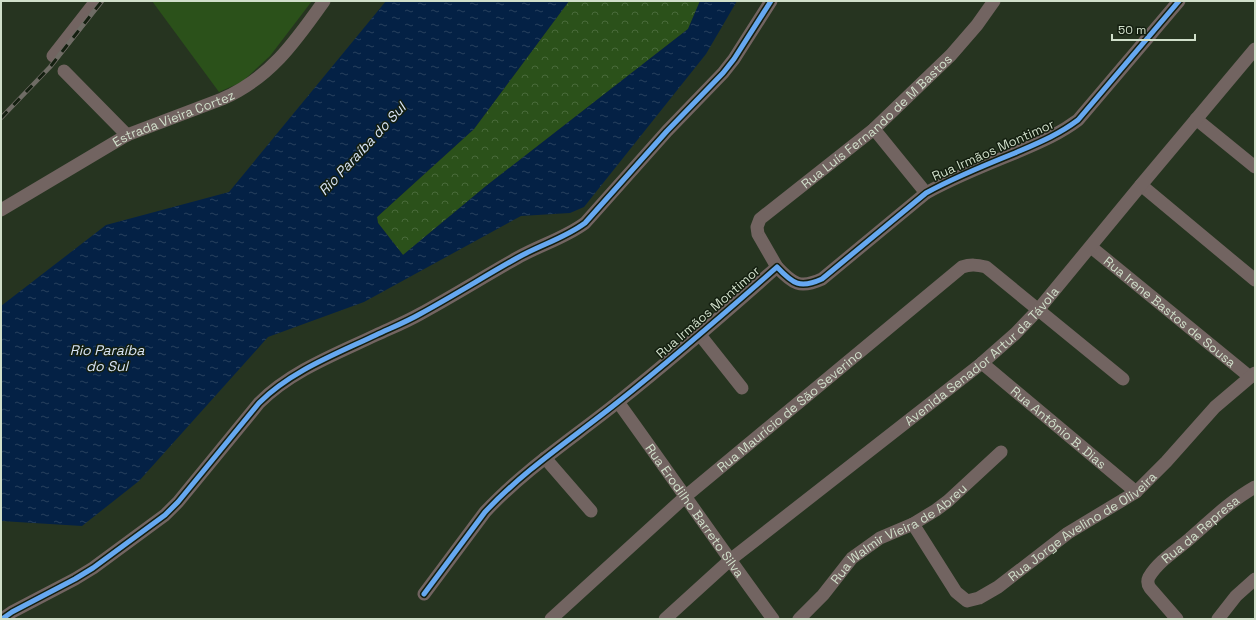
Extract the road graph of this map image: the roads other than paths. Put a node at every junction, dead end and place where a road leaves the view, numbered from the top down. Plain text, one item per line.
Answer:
1 (96, 1) edge
2 (324, 1) edge
3 (772, 1) edge
4 (994, 1) edge
5 (1179, 1) edge
6 (1254, 52) edge
7 (53, 56) dead end
8 (64, 71) dead end
9 (1196, 120) junction
10 (874, 129) junction
11 (127, 135) junction
12 (1255, 168) edge
13 (1141, 185) junction
14 (926, 193) junction
15 (1, 210) edge
16 (1091, 247) junction
17 (777, 267) junction
18 (1255, 280) edge
19 (1038, 310) junction
20 (700, 335) junction
21 (982, 363) junction
22 (1252, 375) edge
23 (1123, 379) dead end
24 (742, 388) dead end
25 (618, 402) junction
26 (1001, 452) dead end
27 (546, 458) junction
28 (1255, 487) edge
29 (1136, 492) junction
30 (686, 496) junction
31 (591, 511) dead end
32 (913, 524) junction
33 (730, 560) junction
34 (1255, 579) edge
35 (424, 594) dead end
36 (2, 619) edge
37 (551, 619) edge
38 (665, 619) edge
39 (773, 619) edge
40 (799, 619) edge
41 (1177, 619) edge
42 (1218, 619) edge

1 - 7 street
2 - 11 street, Estrada Vieira Cortez
3 - 36 street
4 - 10 street, Rua Luís Fernando de M Bastos
5 - 14 street, Rua Irmãos Montimor
6 - 9 street, Avenida Senador Artur da Távola
8 - 11 street
9 - 12 street
9 - 13 street, Avenida Senador Artur da Távola
10 - 14 street
10 - 17 street, Rua Luís Fernando de M Bastos
11 - 15 street, Estrada Vieira Cortez
13 - 16 street, Avenida Senador Artur da Távola
13 - 18 street
14 - 17 street, Rua Irmãos Montimor
16 - 19 street, Avenida Senador Artur da Távola
16 - 22 street, Rua Irene Bastos de Sousa
17 - 20 street, Rua Irmãos Montimor
19 - 21 street, Avenida Senador Artur da Távola
19 - 23 street, Rua Maurício de São Severino
19 - 30 street, Rua Maurício de São Severino
20 - 24 street
20 - 25 street, Rua Irmãos Montimor
21 - 29 street, Rua Antônio B. Dias
21 - 33 street, Avenida Senador Artur da Távola
22 - 29 street, Rua Jorge Avelino de Oliveira
25 - 27 street, Rua Irmãos Montimor
25 - 30 street, Rua Erodilho Barreto Silva
26 - 32 street, Rua Walmir Vieira de Abreu
27 - 31 street
27 - 35 street, Rua Irmãos Montimor
28 - 41 street, Rua da Represa
29 - 32 street, Rua Jorge Avelino de Oliveira
30 - 33 street, Rua Erodilho Barreto Silva
30 - 37 street, Rua Maurício de São Severino
32 - 40 street, Rua Walmir Vieira de Abreu
33 - 38 street, Avenida Senador Artur da Távola
33 - 39 street, Rua Erodilho Barreto Silva
34 - 42 street

